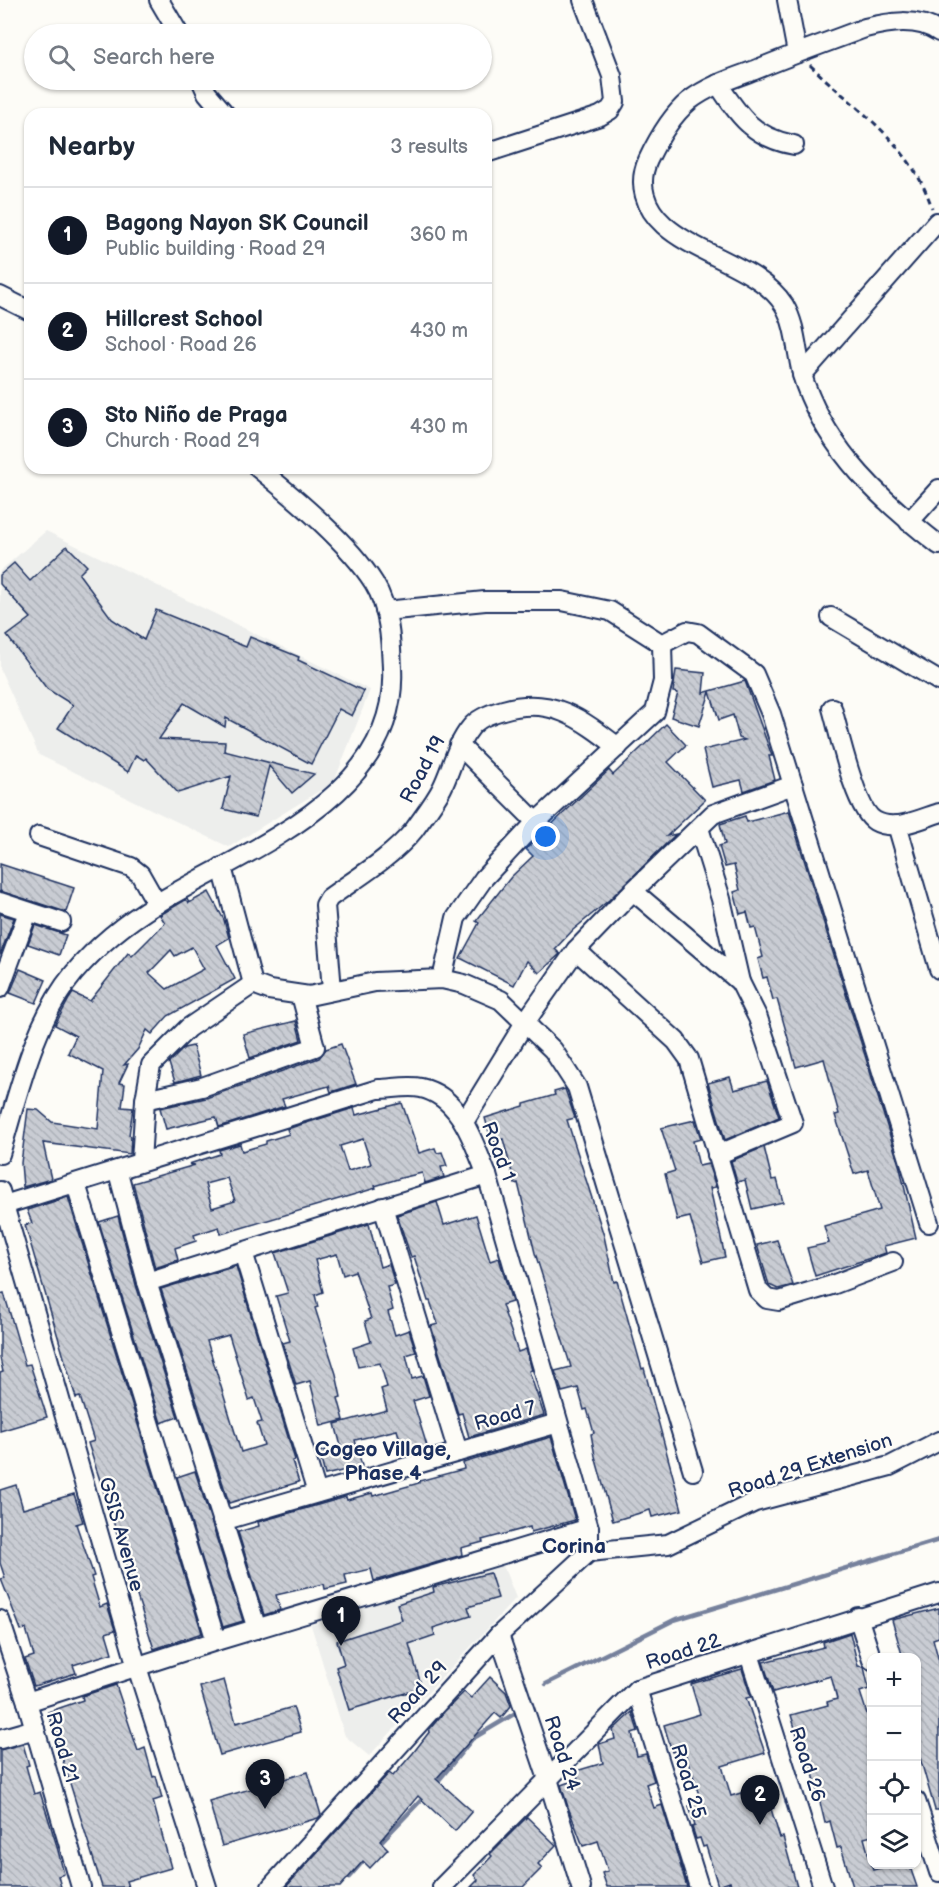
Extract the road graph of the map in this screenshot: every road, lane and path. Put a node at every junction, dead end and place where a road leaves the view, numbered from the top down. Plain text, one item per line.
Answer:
1 (159, 0) edge
2 (583, 0) edge
3 (787, 0) edge
4 (173, 24) edge
5 (939, 32) edge
6 (798, 53) junction
7 (718, 84) junction
8 (206, 90) edge
9 (220, 108) edge
10 (794, 145) dead end
11 (492, 151) edge
12 (938, 223) edge
13 (0, 296) edge
14 (24, 308) edge
15 (802, 375) junction
16 (265, 474) edge
17 (939, 489) edge
18 (909, 522) junction
19 (939, 545) edge
20 (384, 611) junction
21 (831, 617) dead end
22 (662, 644) junction
23 (939, 681) edge
24 (832, 708) dead end
25 (459, 745) junction
26 (618, 747) junction
27 (793, 785) junction
28 (939, 813) edge
29 (536, 822) junction
30 (897, 825) junction
31 (699, 828) junction
32 (39, 836) dead end
33 (222, 867) junction
34 (633, 891) junction
35 (0, 902) edge
36 (157, 904) junction
37 (28, 912) junction
38 (61, 922) dead end
39 (576, 950) junction
40 (938, 962) edge
41 (442, 979) junction
42 (740, 982) junction
43 (253, 984) junction
44 (0, 988) edge
45 (332, 990) junction
46 (301, 995) junction
47 (524, 1024) junction
48 (145, 1100) junction
49 (465, 1122) junction
50 (0, 1154) edge
51 (717, 1155) junction
52 (141, 1161) junction
53 (118, 1172) junction
54 (487, 1175) junction
55 (76, 1184) junction
56 (2, 1198) edge
57 (383, 1207) junction
58 (929, 1223) dead end
59 (243, 1252) junction
60 (893, 1262) dead end
61 (147, 1282) junction
62 (558, 1423) junction
63 (939, 1441) edge
64 (458, 1452) junction
65 (693, 1471) dead end
66 (317, 1493) junction
67 (222, 1521) junction
68 (589, 1528) junction
69 (589, 1552) junction
70 (939, 1593) edge
71 (858, 1617) junction
72 (0, 1620) edge
73 (257, 1629) junction
74 (499, 1635) junction
75 (216, 1641) junction
76 (870, 1653) edge
77 (749, 1654) junction
78 (136, 1667) junction
79 (637, 1689) junction
80 (27, 1702) junction
81 (35, 1729) junction
82 (0, 1739) edge
83 (548, 1779) junction
84 (921, 1815) edge
85 (939, 1872) edge
86 (81, 1887) edge
87 (207, 1887) edge
88 (271, 1887) edge
89 (442, 1887) edge
90 (580, 1887) edge
91 (699, 1887) edge
92 (823, 1887) edge

1 - 4 street
2 - 11 street
3 - 6 street
5 - 6 street
6 - 7 street
6 - 12 path
7 - 10 street
7 - 15 street
8 - 9 street
12 - 15 street
13 - 14 street
15 - 18 street
16 - 20 street
17 - 18 street
18 - 19 street
20 - 22 street
20 - 33 street
21 - 23 street
22 - 26 street
22 - 27 street
24 - 30 street
25 - 26 street, Road 19
25 - 29 street
25 - 45 street, Road 19
26 - 29 street
27 - 31 street
27 - 58 street
28 - 30 street
29 - 41 street
30 - 40 street
31 - 34 street
31 - 42 street
32 - 36 street
33 - 36 street
33 - 43 street
34 - 39 street
34 - 42 street
35 - 37 street
36 - 50 street
37 - 38 street
37 - 44 street
39 - 47 street
39 - 51 street
41 - 45 street
41 - 47 street
42 - 51 street
43 - 46 street
43 - 48 street
45 - 46 street
46 - 48 street
47 - 49 street
47 - 65 street
48 - 52 street
49 - 52 street, Road 1
49 - 54 street, Road 1
51 - 60 street
52 - 53 street, Road 1
53 - 55 street, Road 1
53 - 61 street
54 - 57 street
54 - 62 street, Road 1
55 - 56 street, Road 1
55 - 75 street
56 - 78 street, GSIS Avenue
57 - 59 street
57 - 64 street
59 - 61 street
59 - 66 street
61 - 67 street
62 - 64 street, Road 7
62 - 68 street, Road 1
63 - 69 street, Road 29 Extension
64 - 66 street, Road 7
66 - 67 street, Road 7
67 - 73 street
68 - 69 street
68 - 73 street
69 - 74 street, Road 29
70 - 71 street, Road 22
71 - 76 street
71 - 77 street, Road 22
72 - 80 street, Road 21
73 - 75 street
74 - 83 street, Road 24
74 - 88 street, Road 29
75 - 78 street
77 - 79 street, Road 22
77 - 92 street, Road 26
78 - 80 street
78 - 87 street, GSIS Avenue
79 - 83 street, Road 22
79 - 91 street, Road 25
80 - 81 street, Road 21
81 - 82 street
81 - 86 street, Road 21
83 - 89 street, Road 22
83 - 90 street, Road 24
84 - 85 street

